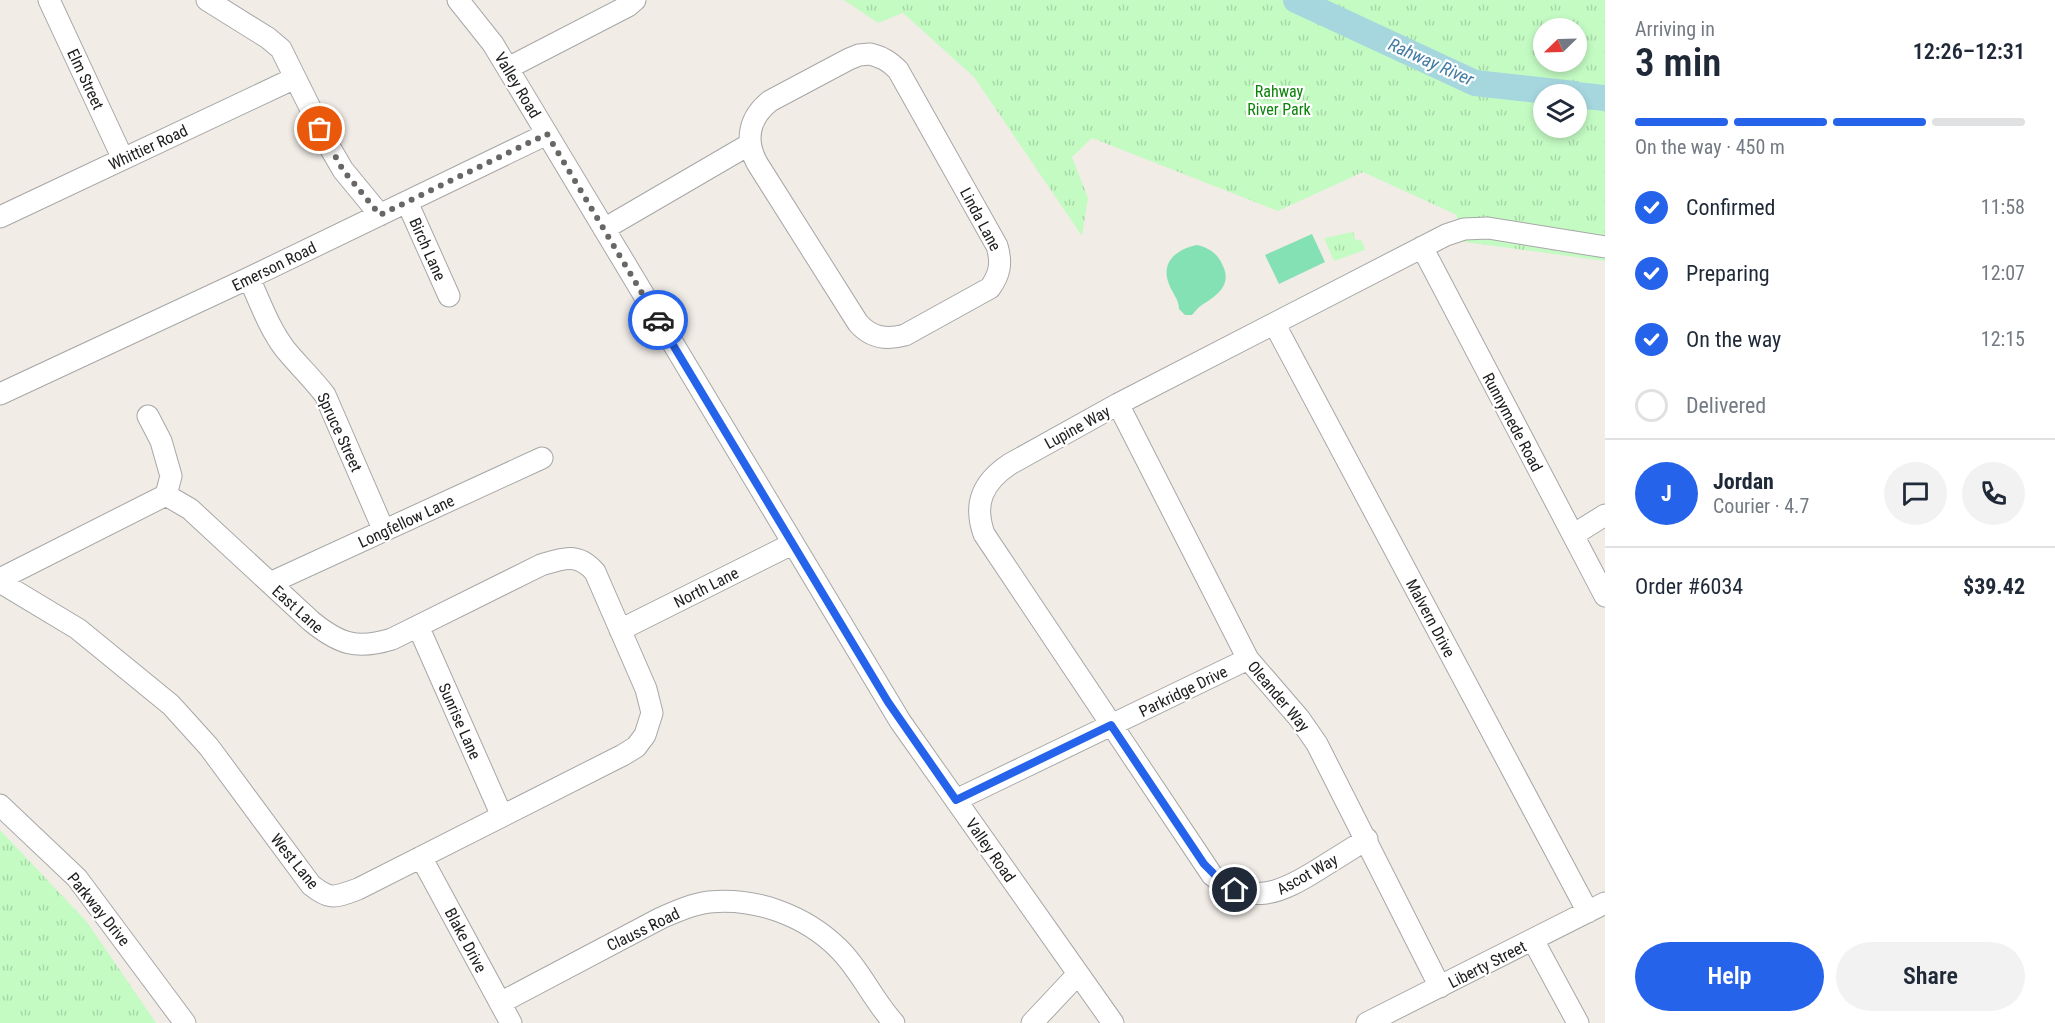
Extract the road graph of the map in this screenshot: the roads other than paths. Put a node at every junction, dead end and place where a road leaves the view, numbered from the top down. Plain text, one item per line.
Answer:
1 (49, 0) edge
2 (207, 0) edge
3 (458, 0) edge
4 (635, 0) edge
5 (508, 68) junction
6 (295, 78) junction
7 (547, 134) junction
8 (750, 144) junction
9 (123, 159) junction
10 (407, 202) junction
11 (380, 215) junction
12 (0, 217) edge
13 (604, 229) junction
14 (1422, 247) junction
15 (1605, 247) edge
16 (249, 278) junction
17 (449, 296) dead end
18 (1275, 325) junction
19 (0, 394) edge
20 (1118, 404) junction
21 (148, 416) dead end
22 (542, 458) dead end
23 (166, 495) junction
24 (1605, 515) edge
25 (384, 531) junction
26 (1573, 535) junction
27 (792, 544) junction
28 (0, 581) edge
29 (270, 584) junction
30 (1605, 596) edge
31 (418, 626) junction
32 (620, 630) junction
33 (1248, 659) junction
34 (1111, 725) junction
35 (956, 800) junction
36 (0, 805) edge
37 (502, 816) junction
38 (1367, 839) junction
39 (421, 857) junction
40 (1596, 908) edge
41 (1533, 940) junction
42 (1078, 974) junction
43 (1440, 987) junction
44 (500, 1003) junction
45 (185, 1023) edge
46 (511, 1023) edge
47 (894, 1023) edge
48 (1032, 1023) edge
49 (1113, 1023) edge
50 (1367, 1023) edge
51 (1578, 1023) edge

1 - 9 street, Elm Street
2 - 6 street
3 - 5 street, Valley Road
4 - 5 street
5 - 7 street, Valley Road
6 - 9 street, Whittier Road
6 - 11 street
7 - 10 street, Emerson Road
7 - 13 street, Valley Road
8 - 8 street, Linda Lane
8 - 13 street
9 - 12 street, Whittier Road
10 - 11 street, Emerson Road
10 - 17 street, Birch Lane
11 - 16 street, Emerson Road
13 - 27 street, Valley Road
14 - 15 street, Lupine Way
14 - 18 street, Lupine Way
14 - 26 street, Runnymede Road
16 - 19 street, Emerson Road
16 - 25 street, Spruce Street
18 - 20 street, Lupine Way
18 - 40 street, Malvern Drive
20 - 33 street, Oleander Way
20 - 34 street, Lupine Way
21 - 23 street
22 - 25 street, Longfellow Lane
23 - 28 street
23 - 29 street, East Lane
24 - 26 street
25 - 29 street, Longfellow Lane
26 - 30 street, Runnymede Road
27 - 32 street, North Lane
27 - 35 street, Valley Road
28 - 39 street, West Lane
29 - 31 street, East Lane
31 - 32 street, East Lane
31 - 37 street, Sunrise Lane
32 - 37 street, West Lane
33 - 34 street, Parkridge Drive
33 - 38 street, Oleander Way
34 - 35 street, Parkridge Drive
34 - 38 street, Ascot Way
35 - 42 street, Valley Road
36 - 45 street, Parkway Drive
37 - 39 street, West Lane
38 - 43 street, Oleander Way
39 - 44 street, Blake Drive
40 - 41 street, Liberty Street
41 - 43 street, Liberty Street
41 - 51 street
42 - 48 street
42 - 49 street, Valley Road
43 - 50 street, Liberty Street
44 - 46 street, Blake Drive
44 - 47 street, Clauss Road

